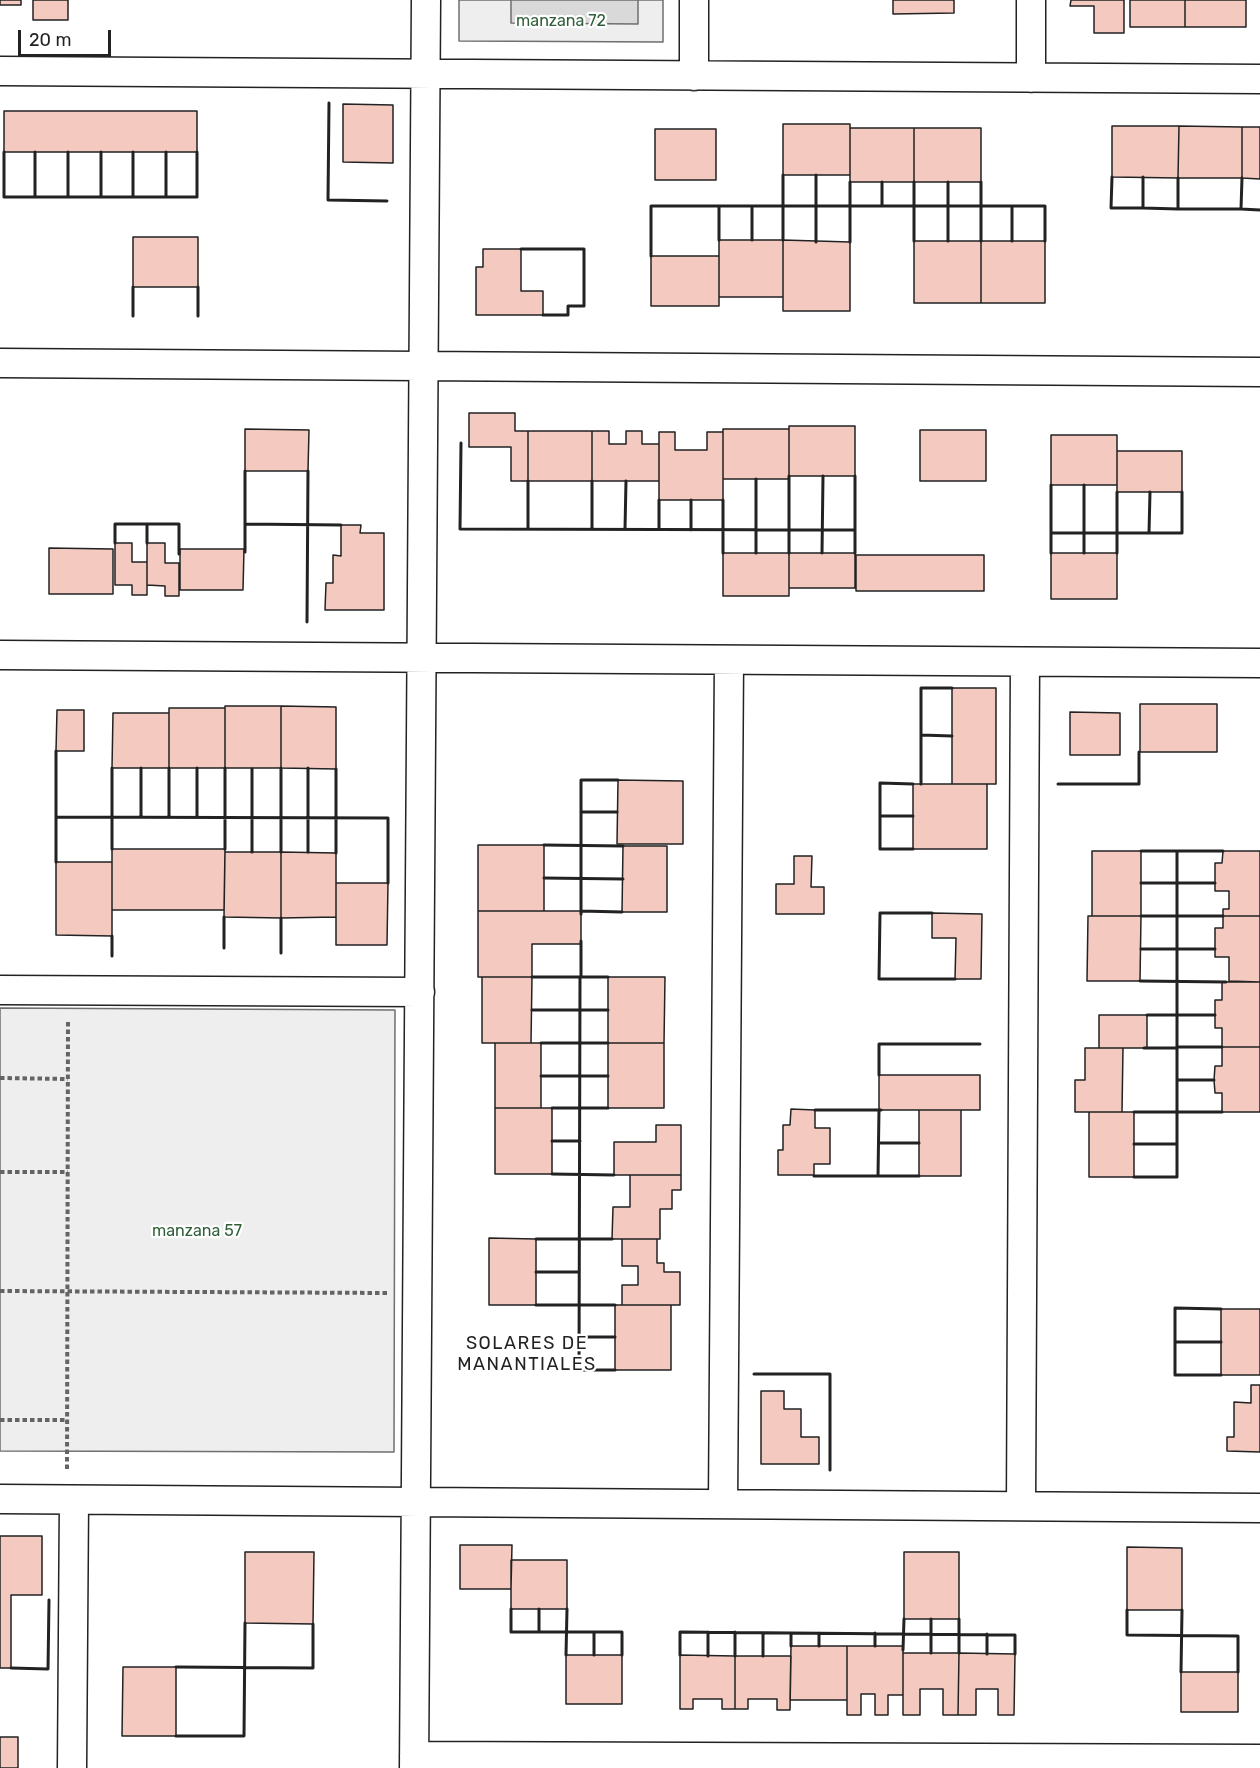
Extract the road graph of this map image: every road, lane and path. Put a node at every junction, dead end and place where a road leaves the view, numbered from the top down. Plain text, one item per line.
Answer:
1 (426, 0) edge
2 (694, 0) edge
3 (1031, 0) edge
4 (0, 71) edge
5 (425, 74) junction
6 (694, 76) junction
7 (1031, 78) junction
8 (1260, 79) edge
9 (0, 363) edge
10 (424, 366) junction
11 (1260, 372) edge
12 (0, 655) edge
13 (422, 658) junction
14 (729, 660) junction
15 (1025, 662) junction
16 (1260, 663) edge
17 (0, 990) edge
18 (68, 990) junction
19 (420, 992) junction
20 (0, 1078) edge
21 (68, 1079) junction
22 (0, 1172) edge
23 (68, 1172) junction
24 (0, 1291) edge
25 (68, 1291) junction
26 (418, 1293) junction
27 (0, 1420) edge
28 (67, 1420) junction
29 (0, 1499) edge
30 (70, 1500) junction
31 (416, 1502) junction
32 (723, 1504) junction
33 (1021, 1506) junction
34 (1260, 1508) edge
35 (1260, 1759) edge
36 (414, 1762) edge
37 (673, 1763) edge
38 (72, 1768) edge

1 - 5 street
2 - 6 street
3 - 7 street
4 - 5 street
5 - 6 street
5 - 10 street
6 - 7 street
7 - 8 street
9 - 10 street
10 - 11 street
10 - 13 street
12 - 13 street
13 - 14 street
13 - 19 street
14 - 15 street
14 - 32 street
15 - 16 street
15 - 33 street
17 - 18 street
18 - 19 street
18 - 21 path
19 - 26 street
20 - 21 path
21 - 23 path
22 - 23 path
23 - 25 path
24 - 25 path
25 - 26 path
25 - 28 path
26 - 31 street
27 - 28 path
28 - 30 path
29 - 30 street
30 - 31 street
30 - 38 street
31 - 32 street
31 - 36 street
32 - 33 street
33 - 34 street
35 - 37 street
36 - 37 street

